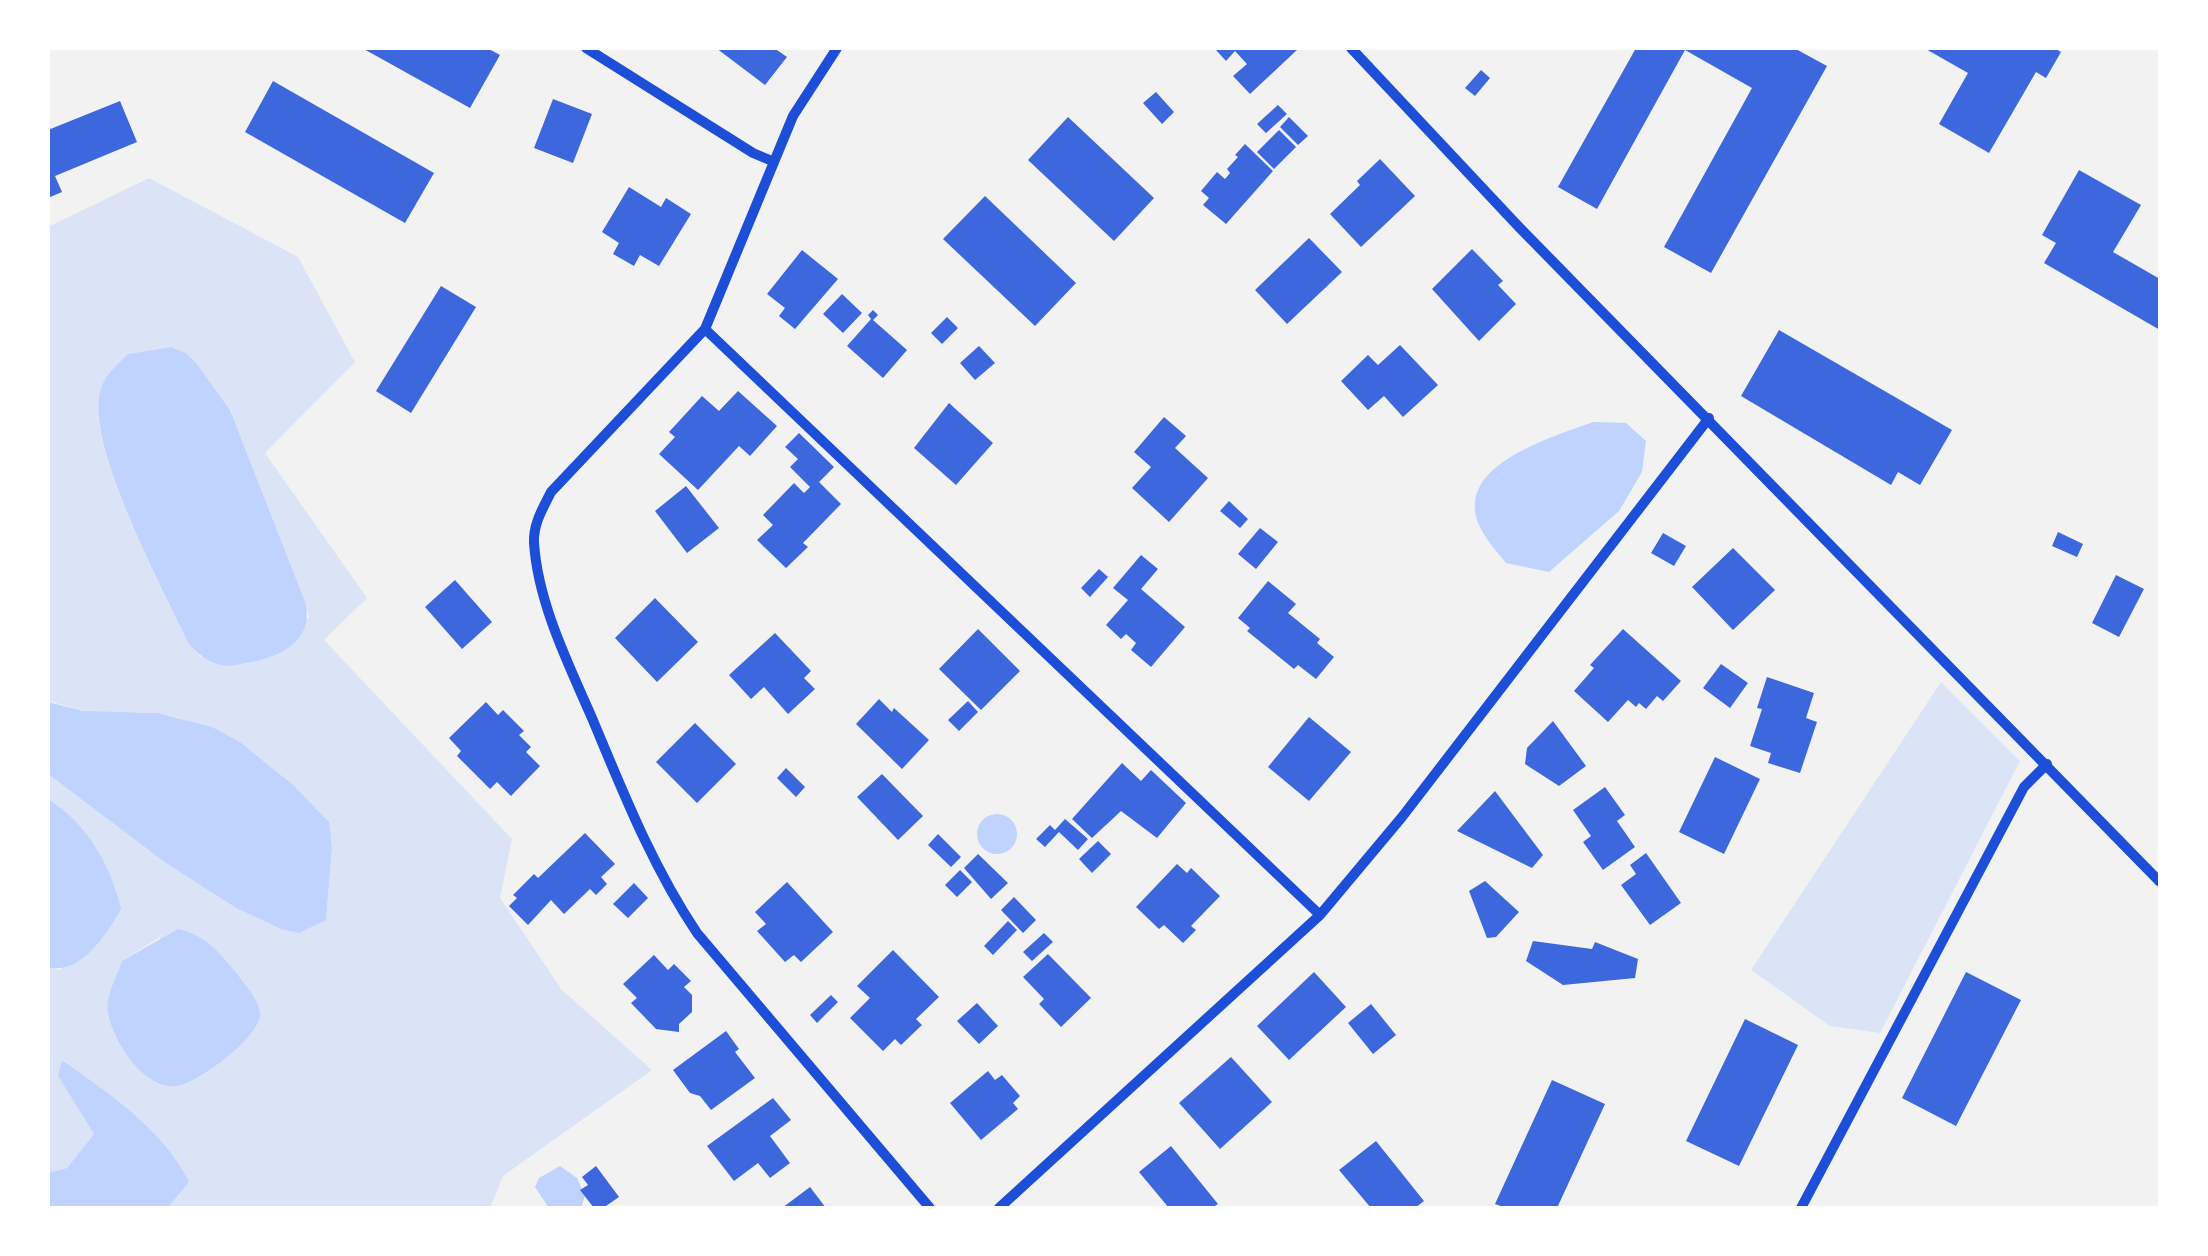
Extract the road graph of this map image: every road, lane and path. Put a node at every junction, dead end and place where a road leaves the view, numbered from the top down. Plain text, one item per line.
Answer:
1 (586, 48) edge
2 (836, 48) edge
3 (1351, 48) edge
4 (772, 161) junction
5 (705, 329) junction
6 (1709, 418) junction
7 (2047, 764) junction
8 (2160, 882) edge
9 (1320, 915) junction
10 (930, 1208) edge
11 (998, 1208) edge
12 (1801, 1208) edge

1 - 4 street
2 - 4 street
3 - 6 street
4 - 5 street
5 - 9 street
5 - 10 street
6 - 7 street
6 - 9 street
7 - 8 street
7 - 12 street
9 - 11 street

